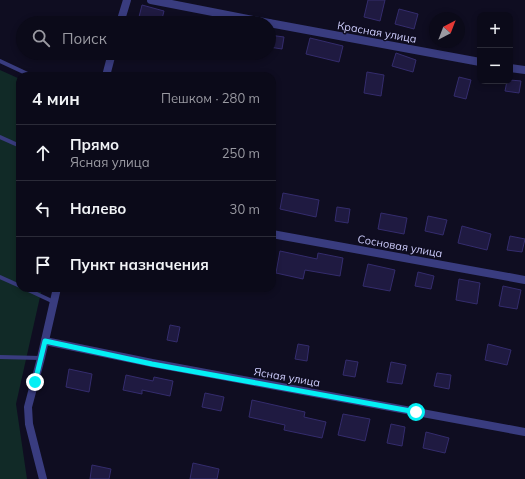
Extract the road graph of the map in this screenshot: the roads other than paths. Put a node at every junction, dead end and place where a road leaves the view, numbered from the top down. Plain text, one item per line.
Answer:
1 (126, 0) edge
2 (151, 0) edge
3 (122, 16) edge
4 (233, 16) edge
5 (276, 24) edge
6 (110, 60) edge
7 (0, 61) edge
8 (477, 61) edge
9 (513, 68) edge
10 (525, 70) edge
11 (23, 72) edge
12 (107, 72) edge
13 (0, 137) edge
14 (16, 144) edge
15 (276, 235) edge
16 (0, 277) edge
17 (525, 280) edge
18 (16, 284) edge
19 (33, 292) edge
20 (56, 292) edge
21 (54, 302) junction
22 (45, 341) junction
23 (0, 357) edge
24 (41, 358) junction
25 (525, 432) edge
26 (43, 479) edge

1 - 3 street
2 - 4 street, Красная улица
5 - 8 street, Красная улица
6 - 12 street
7 - 11 lane
9 - 10 street
13 - 14 lane
15 - 17 street, Сосновая улица
16 - 18 lane
19 - 21 lane
20 - 21 street
21 - 22 street
22 - 24 street
22 - 25 street, Ясная улица
23 - 24 lane
24 - 26 street

